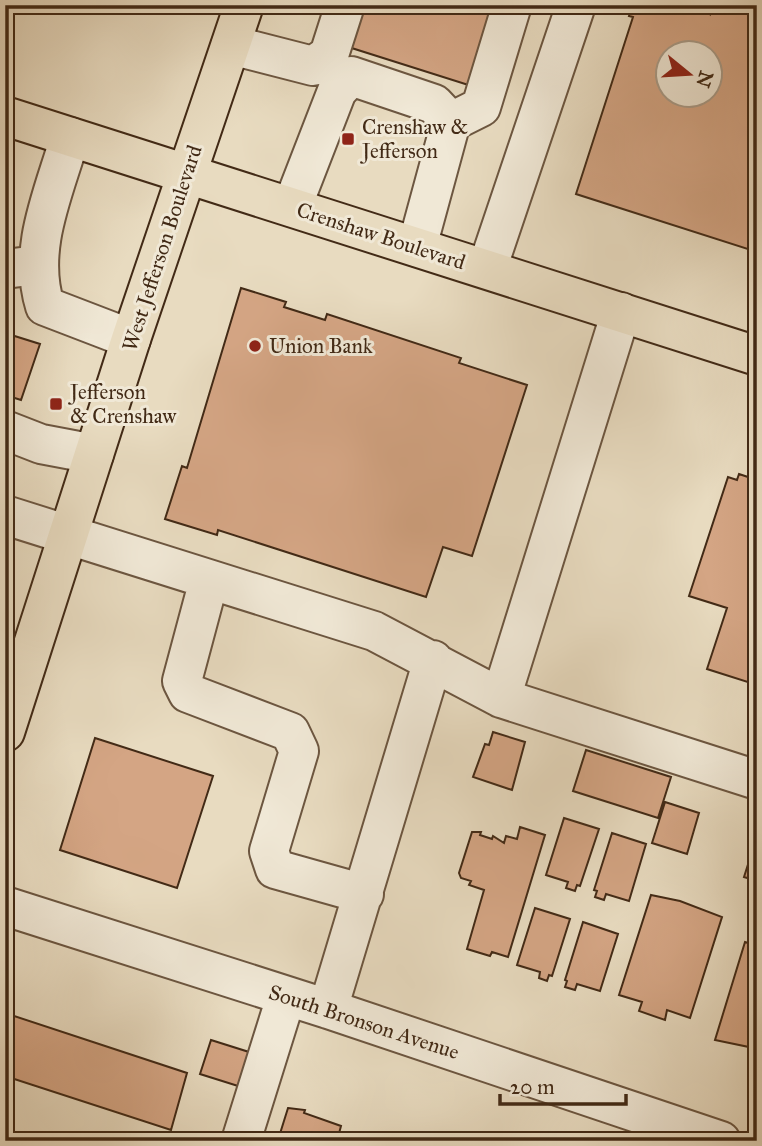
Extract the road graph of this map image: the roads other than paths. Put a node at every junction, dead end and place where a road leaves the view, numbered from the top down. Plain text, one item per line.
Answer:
1 (244, 5) edge
2 (345, 5) edge
3 (512, 5) edge
4 (576, 5) edge
5 (230, 45) junction
6 (325, 79) junction
7 (5, 116) edge
8 (452, 122) junction
9 (70, 137) junction
10 (186, 173) junction
11 (292, 207) junction
12 (417, 247) junction
13 (21, 267) edge
14 (487, 269) junction
15 (621, 312) junction
16 (131, 339) junction
17 (757, 356) edge
18 (5, 430) edge
19 (94, 454) junction
20 (5, 515) edge
21 (67, 535) junction
22 (209, 580) junction
23 (433, 660) junction
24 (501, 698) junction
25 (5, 733) edge
26 (757, 780) edge
27 (365, 894) junction
28 (5, 906) edge
29 (286, 997) junction
30 (328, 1009) junction
31 (240, 1141) edge
32 (721, 1141) edge

1 - 5 main road, West Jefferson Boulevard
2 - 6 street
3 - 8 street
4 - 14 street
5 - 6 street
5 - 10 main road, West Jefferson Boulevard
6 - 8 street
6 - 11 street
7 - 9 main road, Crenshaw Boulevard
8 - 12 street
9 - 10 main road, Crenshaw Boulevard
9 - 13 street
10 - 11 main road, Crenshaw Boulevard
10 - 16 main road, West Jefferson Boulevard
11 - 12 main road, Crenshaw Boulevard
12 - 14 main road, Crenshaw Boulevard
13 - 16 street
14 - 15 main road, Crenshaw Boulevard
15 - 17 main road, Crenshaw Boulevard
15 - 24 street
16 - 19 main road, West Jefferson Boulevard
18 - 19 street
19 - 21 main road, West Jefferson Boulevard
20 - 21 street
21 - 22 street
21 - 25 main road, West Jefferson Boulevard
22 - 23 street
22 - 27 street
23 - 24 street
23 - 27 street
24 - 26 street
27 - 30 street
28 - 29 street, South Bronson Avenue
29 - 30 street, South Bronson Avenue
29 - 31 street
30 - 32 street, South Bronson Avenue

